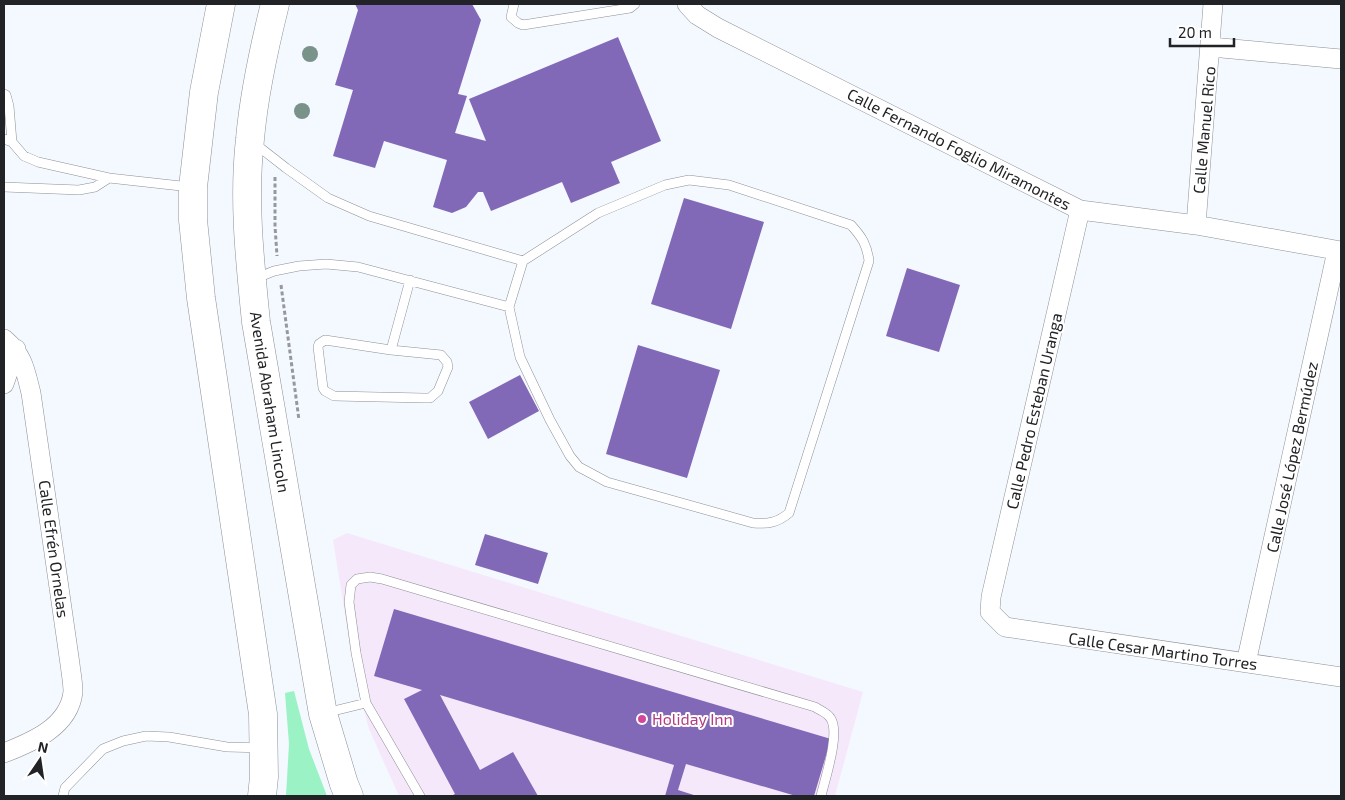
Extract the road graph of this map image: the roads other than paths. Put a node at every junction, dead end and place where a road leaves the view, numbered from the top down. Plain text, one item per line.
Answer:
1 (275, 4) edge
2 (514, 4) edge
3 (635, 4) edge
4 (687, 4) edge
5 (1213, 4) edge
6 (217, 8) edge
7 (1211, 47) junction
8 (1341, 59) edge
9 (4, 94) edge
10 (8, 140) edge
11 (250, 140) junction
12 (109, 178) junction
13 (4, 187) edge
14 (193, 187) junction
15 (1080, 210) junction
16 (1196, 225) junction
17 (1339, 251) edge
18 (523, 261) junction
19 (252, 280) junction
20 (410, 280) junction
21 (509, 307) junction
22 (10, 344) edge
23 (391, 350) junction
24 (4, 384) edge
25 (990, 612) joint
26 (1246, 663) junction
27 (1341, 677) edge
28 (366, 703) junction
29 (322, 714) junction
30 (264, 748) junction
31 (4, 753) edge
32 (63, 796) edge
33 (262, 796) edge
34 (349, 796) edge
35 (420, 796) edge
36 (821, 796) edge

1 - 11 main road, Avenida Abraham Lincoln
2 - 3 lane
4 - 15 street, Calle Fernando Foglio Miramontes
5 - 7 street, Calle Manuel Rico
6 - 14 main road
7 - 8 street
7 - 16 street, Calle Manuel Rico
9 - 10 lane
10 - 12 lane
11 - 18 lane
11 - 19 main road, Avenida Abraham Lincoln
12 - 13 lane
12 - 14 lane
14 - 30 main road
15 - 16 street, Calle Fernando Foglio Miramontes
15 - 25 street, Calle Pedro Esteban Uranga
16 - 17 street, Calle Fernando Foglio Miramontes
17 - 26 street, Calle José López Bermúdez
18 - 21 lane
18 - 21 lane
19 - 20 lane
19 - 29 main road, Avenida Abraham Lincoln
20 - 21 lane
20 - 23 lane
22 - 24 street, Calle Efrén Ornelas
22 - 31 street, Calle Efrén Ornelas
23 - 23 lane
25 - 26 street, Calle Cesar Martino Torres
26 - 27 street, Calle Cesar Martino Torres
28 - 29 lane
28 - 35 lane
28 - 36 lane
29 - 34 main road, Avenida Abraham Lincoln
30 - 32 lane
30 - 33 main road

